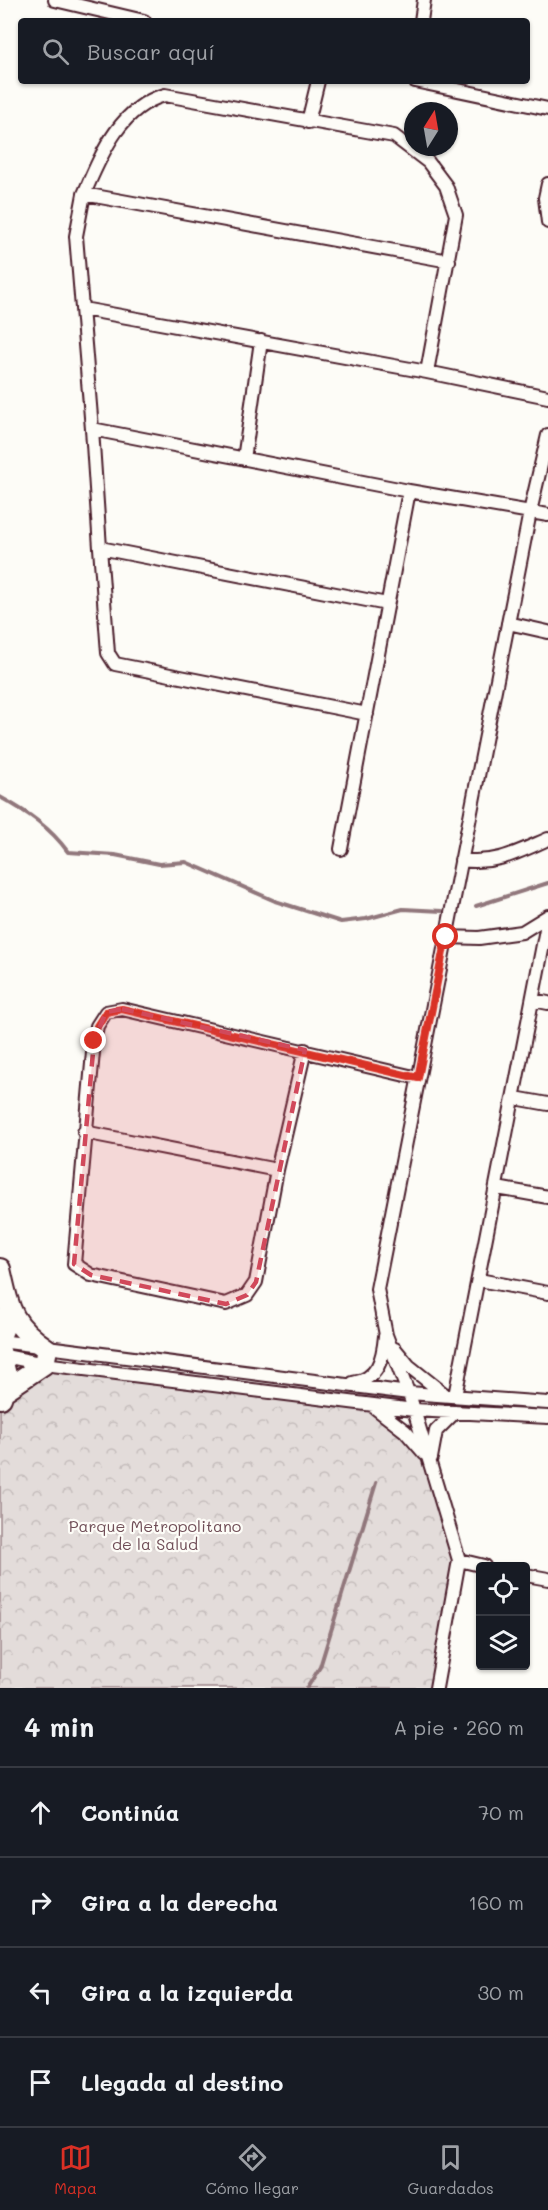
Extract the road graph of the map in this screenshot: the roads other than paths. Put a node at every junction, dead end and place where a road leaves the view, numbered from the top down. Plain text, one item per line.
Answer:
1 (104, 0) edge
2 (424, 0) edge
3 (63, 1) edge
4 (89, 9) junction
5 (130, 18) edge
6 (421, 18) edge
7 (317, 84) edge
8 (429, 84) edge
9 (548, 109) edge
10 (308, 122) junction
11 (548, 184) edge
12 (84, 194) junction
13 (548, 222) edge
14 (449, 261) junction
15 (83, 309) junction
16 (261, 341) junction
17 (427, 372) junction
18 (548, 397) edge
19 (92, 429) junction
20 (548, 435) edge
21 (244, 459) junction
22 (409, 491) junction
23 (530, 512) junction
24 (548, 515) edge
25 (100, 548) junction
26 (387, 604) junction
27 (508, 623) junction
28 (548, 632) edge
29 (367, 714) junction
30 (548, 839) edge
31 (340, 849) dead end
32 (461, 860) junction
33 (548, 917) edge
34 (446, 937) junction
35 (533, 1000) junction
36 (548, 1003) edge
37 (305, 1050) junction
38 (418, 1078) junction
39 (514, 1098) junction
40 (548, 1104) edge
41 (84, 1132) junction
42 (277, 1170) junction
43 (497, 1188) junction
44 (548, 1197) edge
45 (0, 1269) edge
46 (479, 1280) junction
47 (548, 1293) edge
48 (10, 1312) junction
49 (386, 1335) junction
50 (0, 1337) edge
51 (0, 1341) edge
52 (0, 1354) edge
53 (45, 1357) junction
54 (342, 1385) junction
55 (409, 1393) junction
56 (2, 1396) edge
57 (450, 1396) junction
58 (481, 1398) junction
59 (548, 1403) edge
60 (372, 1405) junction
61 (414, 1410) junction
62 (455, 1412) junction
63 (481, 1413) junction
64 (548, 1417) edge
65 (431, 1462) junction
66 (459, 1560) junction
67 (476, 1564) edge
68 (530, 1576) edge
69 (548, 1579) edge
70 (436, 1688) edge

1 - 4 street
2 - 6 street
3 - 4 street
4 - 5 street
7 - 10 street
8 - 9 street
10 - 12 street
10 - 14 street
11 - 13 street
12 - 14 street
12 - 15 street
14 - 17 street
15 - 16 street
15 - 19 street
16 - 17 street
16 - 21 street
17 - 18 street
19 - 21 street
19 - 25 street
20 - 23 street
21 - 22 street
22 - 23 street
22 - 26 street
23 - 24 street
23 - 27 street
25 - 26 street
25 - 29 street
26 - 29 street
27 - 28 street
27 - 32 street
29 - 31 street
30 - 32 street
32 - 34 street
33 - 34 street
33 - 35 street
34 - 38 street
35 - 36 street
35 - 39 street
37 - 38 street
37 - 41 street
37 - 42 street
38 - 49 street
39 - 40 street
39 - 43 street
41 - 42 street
41 - 42 street
43 - 44 street
43 - 46 street
45 - 48 main road
46 - 47 street
46 - 57 street
48 - 50 main road
48 - 53 main road
49 - 54 street
49 - 55 street
49 - 57 street
51 - 53 street
52 - 53 street
52 - 56 main road
53 - 54 street
53 - 56 main road
53 - 60 street
54 - 55 street
55 - 57 street
55 - 61 street
57 - 58 street
58 - 59 street
58 - 63 street
60 - 61 street
60 - 65 street
61 - 62 street
61 - 65 street
62 - 63 street
62 - 65 street
63 - 64 street
65 - 66 street
66 - 67 street
66 - 70 street
68 - 69 street

